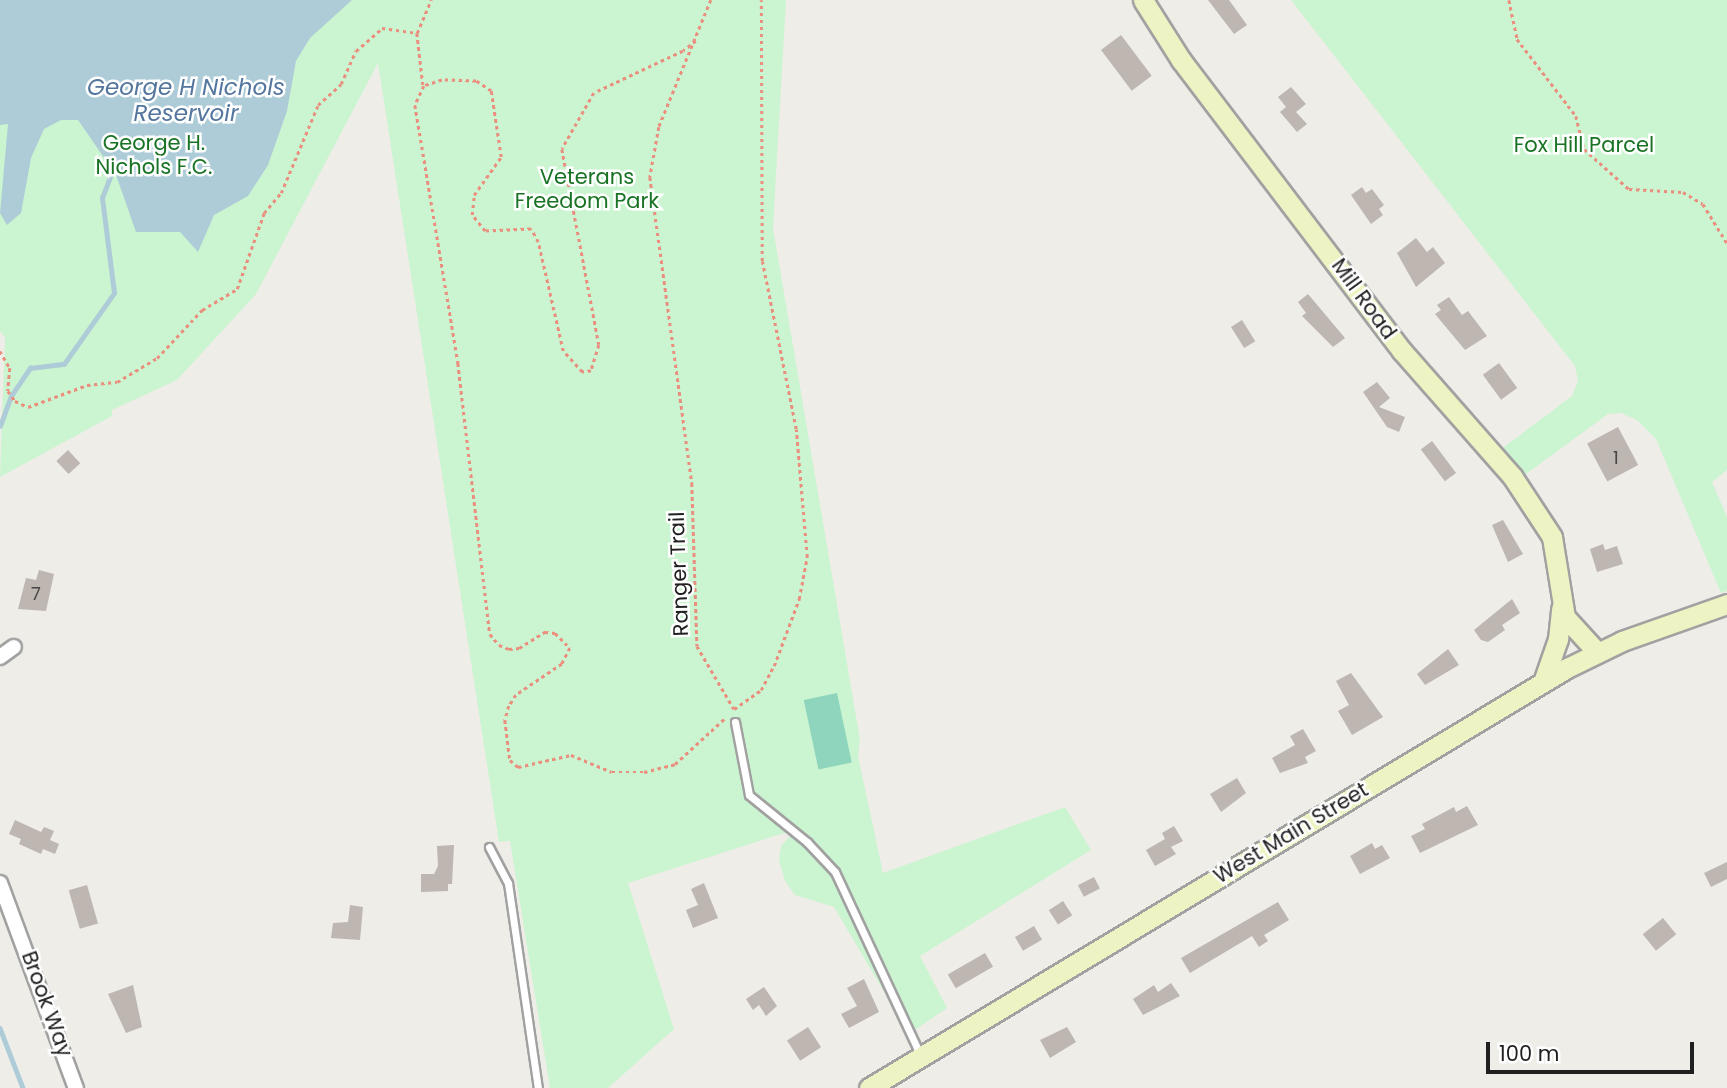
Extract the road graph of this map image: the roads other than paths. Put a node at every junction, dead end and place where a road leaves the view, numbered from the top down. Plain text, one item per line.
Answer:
1 (1143, 0) edge
2 (1562, 604) junction
3 (1727, 604) edge
4 (15, 647) dead end
5 (1597, 652) junction
6 (0, 657) edge
7 (1543, 682) junction
8 (735, 722) road end
9 (489, 847) dead end
10 (0, 883) edge
11 (921, 1056) junction
12 (76, 1088) edge
13 (538, 1088) edge
14 (869, 1088) edge

1 - 2 main road, Mill Road
2 - 5 main road, Mill Road
2 - 7 main road, Mill Road
3 - 5 main road, West Main Street
4 - 6 street
5 - 7 main road, West Main Street
7 - 11 main road, West Main Street
8 - 11 lane
9 - 13 lane
10 - 12 street, Brook Way
11 - 14 main road, West Main Street

